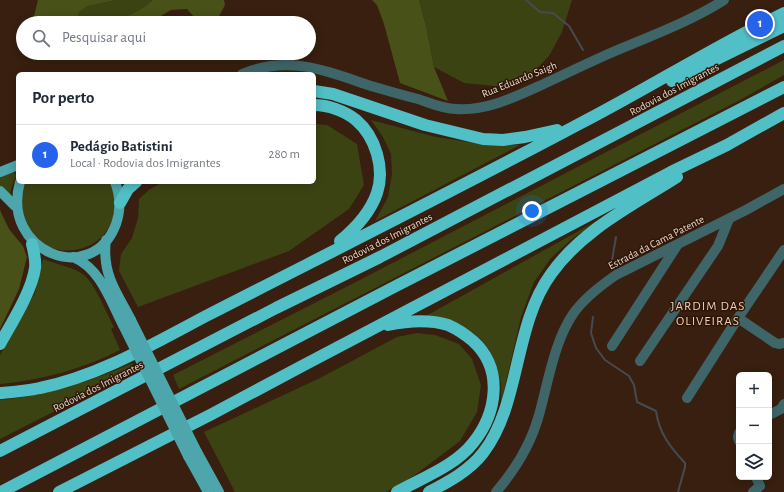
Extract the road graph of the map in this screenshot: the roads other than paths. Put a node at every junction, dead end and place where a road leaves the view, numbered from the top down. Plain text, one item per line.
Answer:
1 (724, 0) edge
2 (784, 13) edge
3 (768, 21) tunnel mouth
4 (784, 26) edge
5 (752, 30) tunnel mouth
6 (784, 46) edge
7 (248, 72) edge
8 (650, 86) junction
9 (784, 87) edge
10 (316, 91) edge
11 (316, 105) edge
12 (784, 113) edge
13 (581, 123) junction
14 (727, 145) junction
15 (16, 166) edge
16 (0, 172) edge
17 (19, 184) edge
18 (115, 184) edge
19 (134, 184) edge
20 (784, 189) edge
21 (0, 191) edge
22 (120, 203) junction
23 (15, 206) junction
24 (729, 219) junction
25 (106, 240) junction
26 (680, 242) junction
27 (32, 244) junction
28 (784, 250) edge
29 (73, 257) junction
30 (319, 258) junction
31 (738, 318) junction
32 (127, 323) junction
33 (375, 328) junction
34 (784, 343) edge
35 (0, 344) edge
36 (612, 346) dead end
37 (640, 361) dead end
38 (0, 393) edge
39 (687, 398) dead end
40 (783, 409) edge
41 (772, 414) edge
42 (0, 451) edge
43 (193, 454) junction
44 (757, 480) edge
45 (64, 490) edge
46 (1, 492) edge
47 (208, 492) edge
48 (219, 492) edge
49 (397, 492) edge
50 (429, 492) edge
51 (496, 492) edge
52 (752, 492) edge

1 - 7 street, Rua Eduardo Saigh
2 - 3 highway
4 - 8 highway
5 - 8 highway
6 - 42 highway, Rodovia dos Imigrantes
8 - 13 highway
9 - 46 highway
10 - 13 highway
11 - 30 highway
12 - 14 highway
13 - 30 highway
14 - 33 highway
14 - 50 highway
15 - 16 main road
17 - 23 main road
18 - 22 main road
19 - 22 highway
20 - 24 street, Estrada da Cama Patente
21 - 23 main road
22 - 25 main road
23 - 27 main road
24 - 26 street, Estrada da Cama Patente
24 - 37 street
25 - 29 main road
25 - 32 main road
26 - 36 street
26 - 51 street, Estrada da Cama Patente
27 - 29 main road
27 - 35 highway
28 - 31 street
29 - 32 main road
30 - 38 highway
31 - 34 street
31 - 39 street
32 - 43 main road, bridge
33 - 45 highway
33 - 49 highway
40 - 41 street
43 - 47 main road
43 - 48 main road
44 - 52 street

